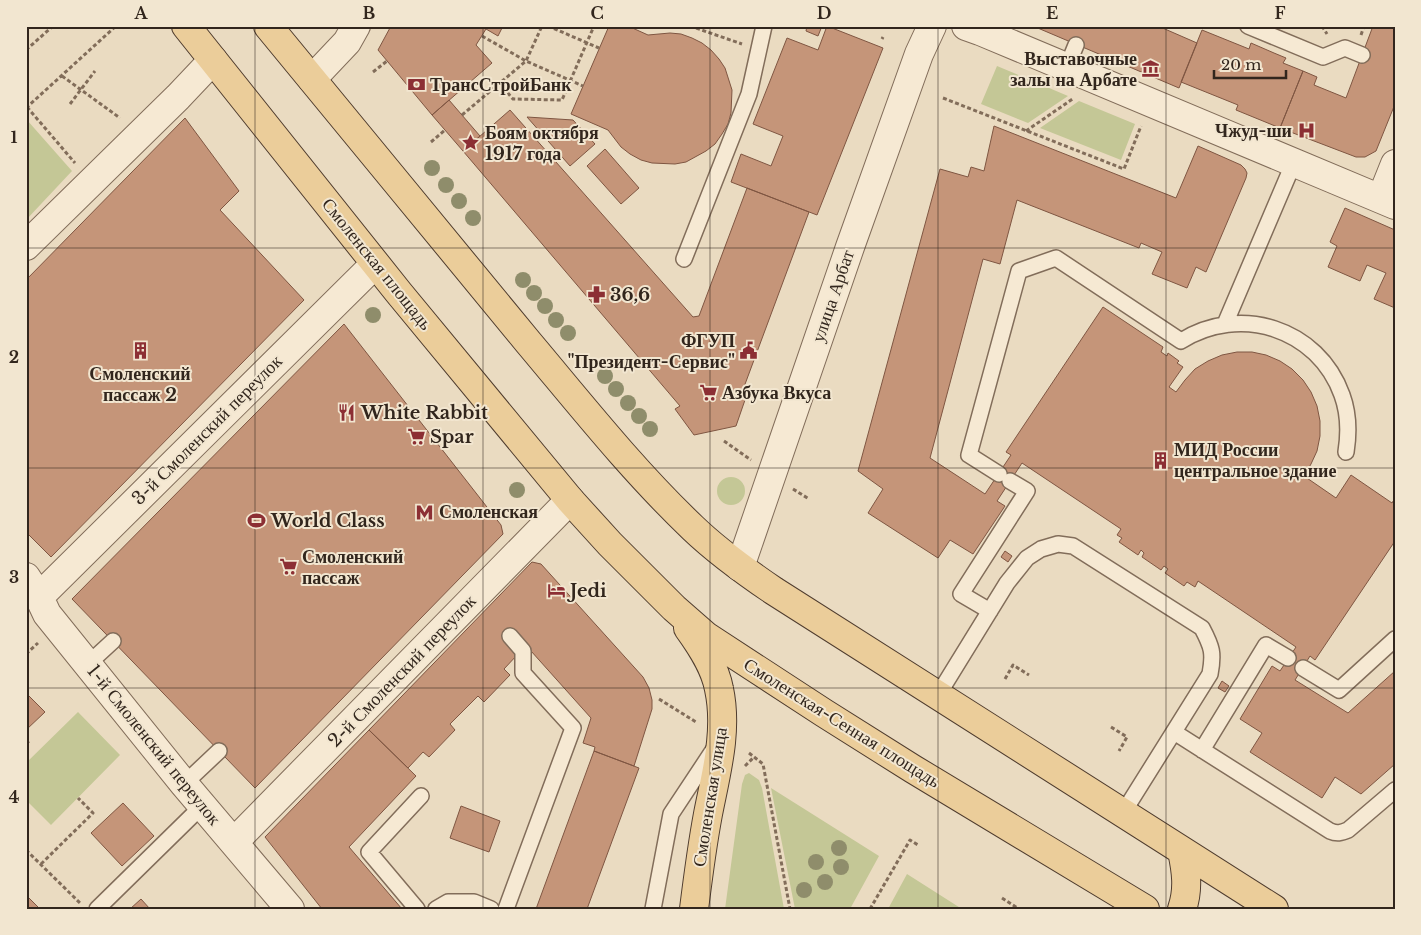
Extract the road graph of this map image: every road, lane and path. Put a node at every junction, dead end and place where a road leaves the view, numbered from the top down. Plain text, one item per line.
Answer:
1 (53, 26) edge
2 (116, 26) edge
3 (186, 26) edge
4 (268, 26) edge
5 (356, 26) edge
6 (542, 26) edge
7 (548, 26) edge
8 (594, 26) edge
9 (690, 26) edge
10 (764, 26) edge
11 (912, 26) edge
12 (920, 26) edge
13 (932, 26) edge
14 (1248, 26) edge
15 (971, 27) edge
16 (482, 36) dead end
17 (587, 43) junction
18 (599, 48) dead end
19 (26, 50) edge
20 (759, 50) junction
21 (1362, 55) dead end
22 (213, 60) junction
23 (387, 61) dead end
24 (526, 61) junction
25 (95, 71) dead end
26 (373, 72) dead end
27 (62, 76) junction
28 (312, 79) junction
29 (570, 80) junction
30 (499, 84) junction
31 (583, 86) dead end
32 (1080, 94) dead end
33 (943, 98) dead end
34 (70, 104) dead end
35 (26, 107) edge
36 (462, 115) dead end
37 (120, 118) dead end
38 (1143, 120) dead end
39 (445, 130) dead end
40 (1026, 131) junction
41 (431, 142) dead end
42 (69, 156) dead end
43 (1294, 162) junction
44 (1395, 164) edge
45 (1388, 202) edge
46 (26, 246) edge
47 (684, 259) dead end
48 (375, 264) junction
49 (1225, 324) junction
50 (724, 441) dead end
51 (1346, 452) dead end
52 (754, 462) dead end
53 (786, 484) dead end
54 (809, 499) dead end
55 (570, 500) junction
56 (740, 567) junction
57 (33, 587) edge
58 (674, 608) junction
59 (990, 611) junction
60 (510, 636) dead end
61 (43, 639) dead end
62 (1395, 639) edge
63 (113, 641) dead end
64 (26, 654) edge
65 (1288, 658) dead end
66 (88, 664) junction
67 (1303, 668) dead end
68 (1030, 675) dead end
69 (1005, 679) dead end
70 (938, 695) junction
71 (660, 699) dead end
72 (698, 723) dead end
73 (1111, 727) dead end
74 (1174, 732) junction
75 (722, 738) junction
76 (30, 740) dead end
77 (26, 744) edge
78 (1202, 750) junction
79 (219, 751) dead end
80 (1119, 751) dead end
81 (749, 753) dead end
82 (184, 784) junction
83 (1395, 790) edge
84 (420, 796) dead end
85 (78, 798) dead end
86 (202, 806) junction
87 (1123, 813) junction
88 (234, 842) junction
89 (918, 845) dead end
90 (26, 850) edge
91 (1182, 851) junction
92 (41, 864) junction
93 (1002, 898) dead end
94 (82, 904) dead end
95 (97, 909) edge
96 (290, 909) edge
97 (418, 909) edge
98 (436, 909) edge
99 (491, 909) edge
100 (506, 909) edge
101 (653, 909) edge
102 (694, 909) edge
103 (790, 909) edge
104 (870, 909) edge
105 (1019, 909) edge
106 (1145, 909) edge
107 (1182, 909) edge
108 (1274, 909) edge

1 - 19 path
2 - 27 path
3 - 22 main road, Смоленская площадь
4 - 28 main road
5 - 28 street
6 - 24 path
7 - 17 path
8 - 17 path
9 - 20 path
10 - 20 lane
11 - 12 street
13 - 56 street, улица Арбат
14 - 21 lane
15 - 43 street
16 - 24 path
17 - 18 path
17 - 29 path
20 - 47 lane
22 - 46 street
22 - 48 main road, Смоленская площадь
23 - 26 path
24 - 29 path
24 - 30 path
25 - 34 path
27 - 35 path
27 - 37 path
28 - 56 main road
29 - 30 path
29 - 31 path
30 - 36 path
32 - 40 path
33 - 40 path
35 - 42 path
38 - 40 path
39 - 41 path
43 - 45 street
43 - 49 lane
44 - 45 street
48 - 55 main road, Смоленская площадь
48 - 57 street, 3-й Смоленский переулок
49 - 51 lane
49 - 59 lane
50 - 52 path
53 - 54 path
55 - 58 main road, Смоленская-Сенная площадь
55 - 88 street, 2-й Смоленский переулок
56 - 70 main road
57 - 66 street, 1-й Смоленский переулок
58 - 75 main road, Смоленская улица
58 - 106 main road, Смоленская-Сенная площадь
59 - 70 lane
59 - 74 lane
60 - 100 lane
61 - 64 path
62 - 67 lane
63 - 66 lane
65 - 78 lane
66 - 82 street, 1-й Смоленский переулок
68 - 69 path
70 - 87 main road
71 - 72 path
73 - 80 path
74 - 78 lane
74 - 87 lane
75 - 101 lane
75 - 102 main road, Смоленская улица
76 - 77 path
78 - 83 lane
79 - 82 lane
81 - 103 path
82 - 86 street, 1-й Смоленский переулок
84 - 97 lane
85 - 92 path
86 - 88 street, 1-й Смоленский переулок
86 - 95 lane
87 - 91 main road
88 - 96 street, 1-й Смоленский переулок
89 - 104 path
90 - 92 path
91 - 107 main road
91 - 108 main road
92 - 94 path
93 - 105 path
98 - 99 lane

